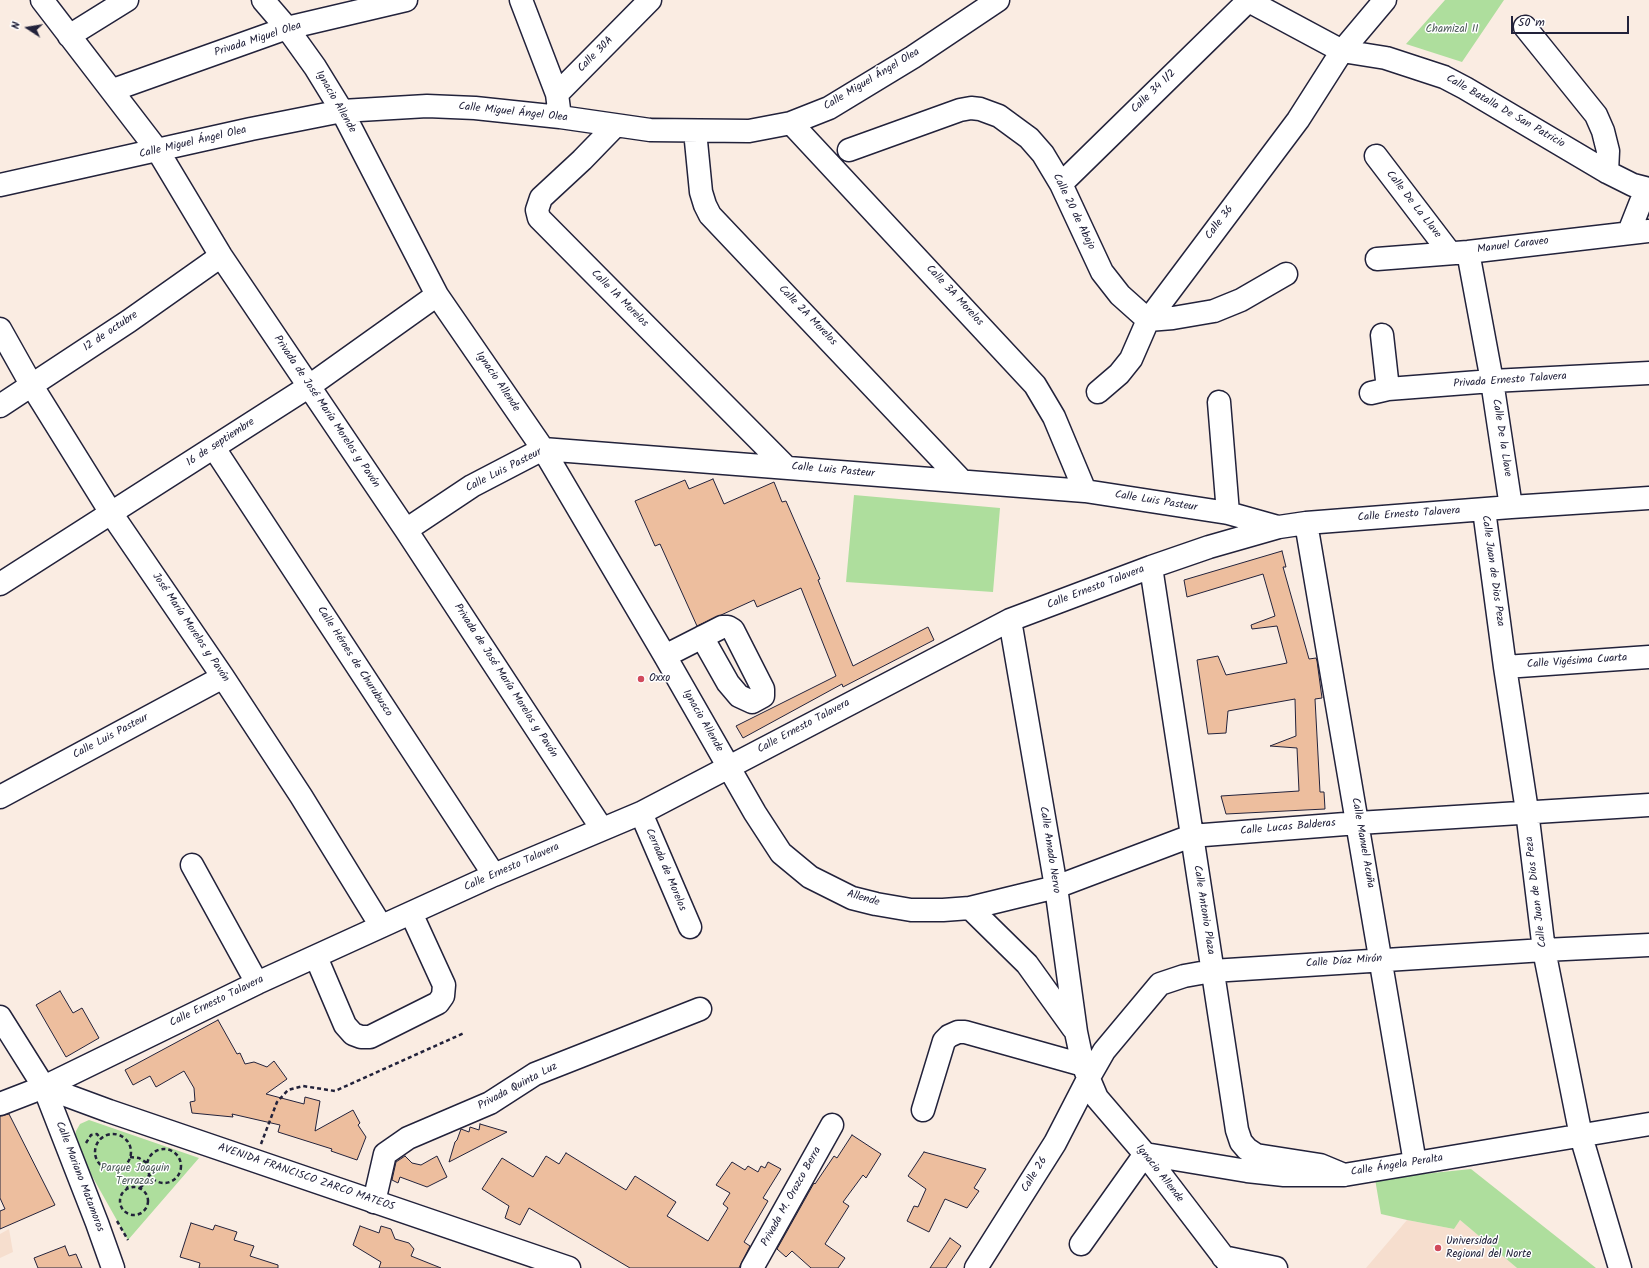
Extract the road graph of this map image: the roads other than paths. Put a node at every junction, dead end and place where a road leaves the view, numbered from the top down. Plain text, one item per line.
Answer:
1 (42, 0) edge
2 (127, 0) edge
3 (263, 0) edge
4 (406, 0) edge
5 (521, 0) edge
6 (650, 0) edge
7 (998, 0) edge
8 (1248, 0) edge
9 (1385, 0) edge
10 (1525, 27) dead end
11 (287, 28) junction
12 (69, 36) junction
13 (1342, 51) junction
14 (113, 90) junction
15 (557, 94) junction
16 (342, 111) junction
17 (560, 117) junction
18 (791, 123) junction
19 (615, 126) junction
20 (695, 131) junction
21 (850, 150) dead end
22 (158, 151) junction
23 (1376, 156) dead end
24 (1607, 172) junction
25 (1061, 184) junction
26 (0, 185) edge
27 (1648, 189) edge
28 (1639, 232) edge
29 (1459, 252) junction
30 (221, 256) junction
31 (1377, 259) dead end
32 (1286, 274) dead end
33 (437, 295) junction
34 (1148, 320) junction
35 (0, 329) edge
36 (1382, 335) dead end
37 (1649, 373) edge
38 (1492, 381) junction
39 (32, 386) junction
40 (308, 387) junction
41 (1098, 392) dead end
42 (1218, 402) dead end
43 (0, 406) edge
44 (214, 448) junction
45 (543, 449) junction
46 (786, 467) junction
47 (962, 481) junction
48 (1086, 491) junction
49 (1649, 498) edge
50 (1511, 507) junction
51 (1484, 510) junction
52 (111, 513) junction
53 (1228, 513) junction
54 (1306, 523) junction
55 (1279, 527) junction
56 (406, 530) junction
57 (1151, 567) junction
58 (0, 584) edge
59 (1010, 620) junction
60 (702, 637) dead end
61 (665, 656) junction
62 (1649, 657) edge
63 (1505, 667) junction
64 (223, 677) junction
65 (728, 767) junction
66 (0, 797) edge
67 (1649, 805) edge
68 (1527, 811) junction
69 (641, 812) junction
70 (1358, 823) junction
71 (602, 829) junction
72 (1191, 836) junction
73 (192, 865) dead end
74 (494, 875) junction
75 (1056, 887) junction
76 (970, 908) junction
77 (411, 913) junction
78 (381, 926) junction
79 (690, 927) dead end
80 (1649, 945) edge
81 (1544, 950) junction
82 (316, 956) junction
83 (1382, 960) junction
84 (1212, 971) junction
85 (257, 983) junction
86 (700, 1009) dead end
87 (0, 1017) edge
88 (1076, 1032) junction
89 (1085, 1072) junction
90 (44, 1087) junction
91 (0, 1104) edge
92 (923, 1110) dead end
93 (1649, 1124) edge
94 (832, 1125) dead end
95 (1581, 1136) junction
96 (1145, 1154) junction
97 (1415, 1163) junction
98 (1344, 1175) junction
99 (374, 1202) junction
100 (1081, 1244) dead end
101 (1227, 1262) edge
102 (566, 1267) edge
103 (113, 1268) edge
104 (752, 1268) edge
105 (976, 1268) edge
106 (1276, 1268) edge
107 (1620, 1268) edge

1 - 12 street, Privada de José María Morelos y Pavón
2 - 12 street
3 - 11 street, Ignacio Allende
4 - 11 street, Privada Miguel Olea
5 - 15 street
6 - 15 street, Calle 30A
7 - 18 street, Calle Miguel Ángel Olea
8 - 13 street, Calle Batalla De San Patricio
8 - 25 street, Calle 34 1/2
9 - 13 street, Calle 36
10 - 24 street
11 - 14 street, Privada Miguel Olea
11 - 16 street, Ignacio Allende
12 - 14 street, Privada de José María Morelos y Pavón
13 - 24 street, Calle Batalla De San Patricio
13 - 34 street, Calle 36
14 - 22 street, Privada de José María Morelos y Pavón
15 - 17 street
16 - 17 street, Calle Miguel Ángel Olea
16 - 22 street, Calle Miguel Ángel Olea
16 - 33 street, Ignacio Allende
17 - 19 street, Calle Miguel Ángel Olea
18 - 20 street, Calle Miguel Ángel Olea
18 - 48 street, Calle 3A Morelos
19 - 20 street, Calle Miguel Ángel Olea
19 - 46 street, Calle 1A Morelos
20 - 47 street, Calle 2A Morelos
21 - 25 street, Calle 20 de Abajo
22 - 26 street, Calle Miguel Ángel Olea
22 - 30 street, Privada de José María Morelos y Pavón
23 - 29 street, Calle De La Llave
24 - 27 street, Calle Batalla De San Patricio
25 - 34 street, Calle 20 de Abajo
27 - 28 street
28 - 29 street, Manuel Caraveo
29 - 31 street, Manuel Caraveo
29 - 38 street, Calle De la Llave
30 - 39 street, 12 de octubre
30 - 40 street, Privada de José María Morelos y Pavón
32 - 34 street
33 - 40 street, 16 de septiembre
33 - 45 street, Ignacio Allende
34 - 41 street, Calle 36
35 - 39 street, José María Morelos y Pavón
36 - 38 street, Privada Ernesto Talavera
37 - 38 street, Privada Ernesto Talavera
38 - 50 street, Calle De la Llave
39 - 43 street, 12 de octubre
39 - 52 street, José María Morelos y Pavón
40 - 44 street, 16 de septiembre
40 - 56 street, Privada de José María Morelos y Pavón
42 - 53 street
44 - 52 street, 16 de septiembre
44 - 74 street, Calle Héroes de Churubusco
45 - 46 street, Calle Luis Pasteur
45 - 56 street, Calle Luis Pasteur
45 - 61 street, Ignacio Allende
46 - 47 street, Calle Luis Pasteur
47 - 48 street, Calle Luis Pasteur
48 - 53 street, Calle Luis Pasteur
49 - 50 street, Calle Ernesto Talavera
50 - 51 street, Calle Ernesto Talavera
51 - 54 street, Calle Ernesto Talavera
51 - 63 street, Calle Juan de Dios Peza
52 - 58 street, 16 de septiembre
52 - 64 street, José María Morelos y Pavón
53 - 55 street, Calle Luis Pasteur
54 - 55 street, Calle Ernesto Talavera
54 - 70 street, Calle Manuel Acuña
55 - 57 street, Calle Ernesto Talavera
56 - 71 street, Privada de José María Morelos y Pavón
57 - 59 street, Calle Ernesto Talavera
57 - 72 street, Calle Antonio Plaza
59 - 65 street, Calle Ernesto Talavera
59 - 75 street, Calle Amado Nervo
60 - 61 street
61 - 65 street, Ignacio Allende
62 - 63 street, Calle Vigésima Cuarta
63 - 68 street, Calle Juan de Dios Peza
64 - 66 street, Calle Luis Pasteur
64 - 78 street, José María Morelos y Pavón
65 - 69 street, Calle Ernesto Talavera
65 - 76 street, Allende
67 - 68 street, Calle Lucas Balderas
68 - 70 street, Calle Lucas Balderas
68 - 81 street, Calle Juan de Dios Peza
69 - 71 street, Calle Ernesto Talavera
69 - 79 street, Cerrada de Morelos
70 - 72 street, Calle Lucas Balderas
70 - 83 street, Calle Manuel Acuña
71 - 74 street, Calle Ernesto Talavera
72 - 75 street, Calle Lucas Balderas
72 - 84 street, Calle Antonio Plaza
73 - 85 street
74 - 77 street, Calle Ernesto Talavera
75 - 76 street, Allende
75 - 88 street, Calle Amado Nervo
76 - 88 street
77 - 78 street, Calle Ernesto Talavera
77 - 82 street
78 - 82 street, Calle Ernesto Talavera
80 - 81 street, Calle Díaz Mirón
81 - 83 street, Calle Díaz Mirón
81 - 95 street, Calle Juan de Dios Peza
82 - 85 street, Calle Ernesto Talavera
83 - 84 street, Calle Díaz Mirón
83 - 97 street, Calle Manuel Acuña
84 - 89 street, Calle Díaz Mirón
84 - 98 street, Calle Antonio Plaza
85 - 90 street, Calle Ernesto Talavera
86 - 99 street, Privada Quinta Luz
87 - 90 street, Calle Mariano Matamoros
88 - 89 street, Calle Amado Nervo
89 - 92 street
89 - 96 street, Ignacio Allende
89 - 105 street, Calle 26
90 - 91 street, Calle Ernesto Talavera
90 - 99 street, AVENIDA FRANCISCO ZARCO MATEOS
90 - 103 street, Calle Mariano Matamoros
93 - 95 street, Calle Ángela Peralta
94 - 104 street, Privada M. Orozco Berra
95 - 97 street, Calle Ángela Peralta
95 - 107 street, Calle Juan de Dios Peza
96 - 98 street, Calle Ángela Peralta
96 - 100 street
96 - 101 street, Ignacio Allende
97 - 98 street, Calle Ángela Peralta
99 - 102 street, AVENIDA FRANCISCO ZARCO MATEOS
101 - 106 street

